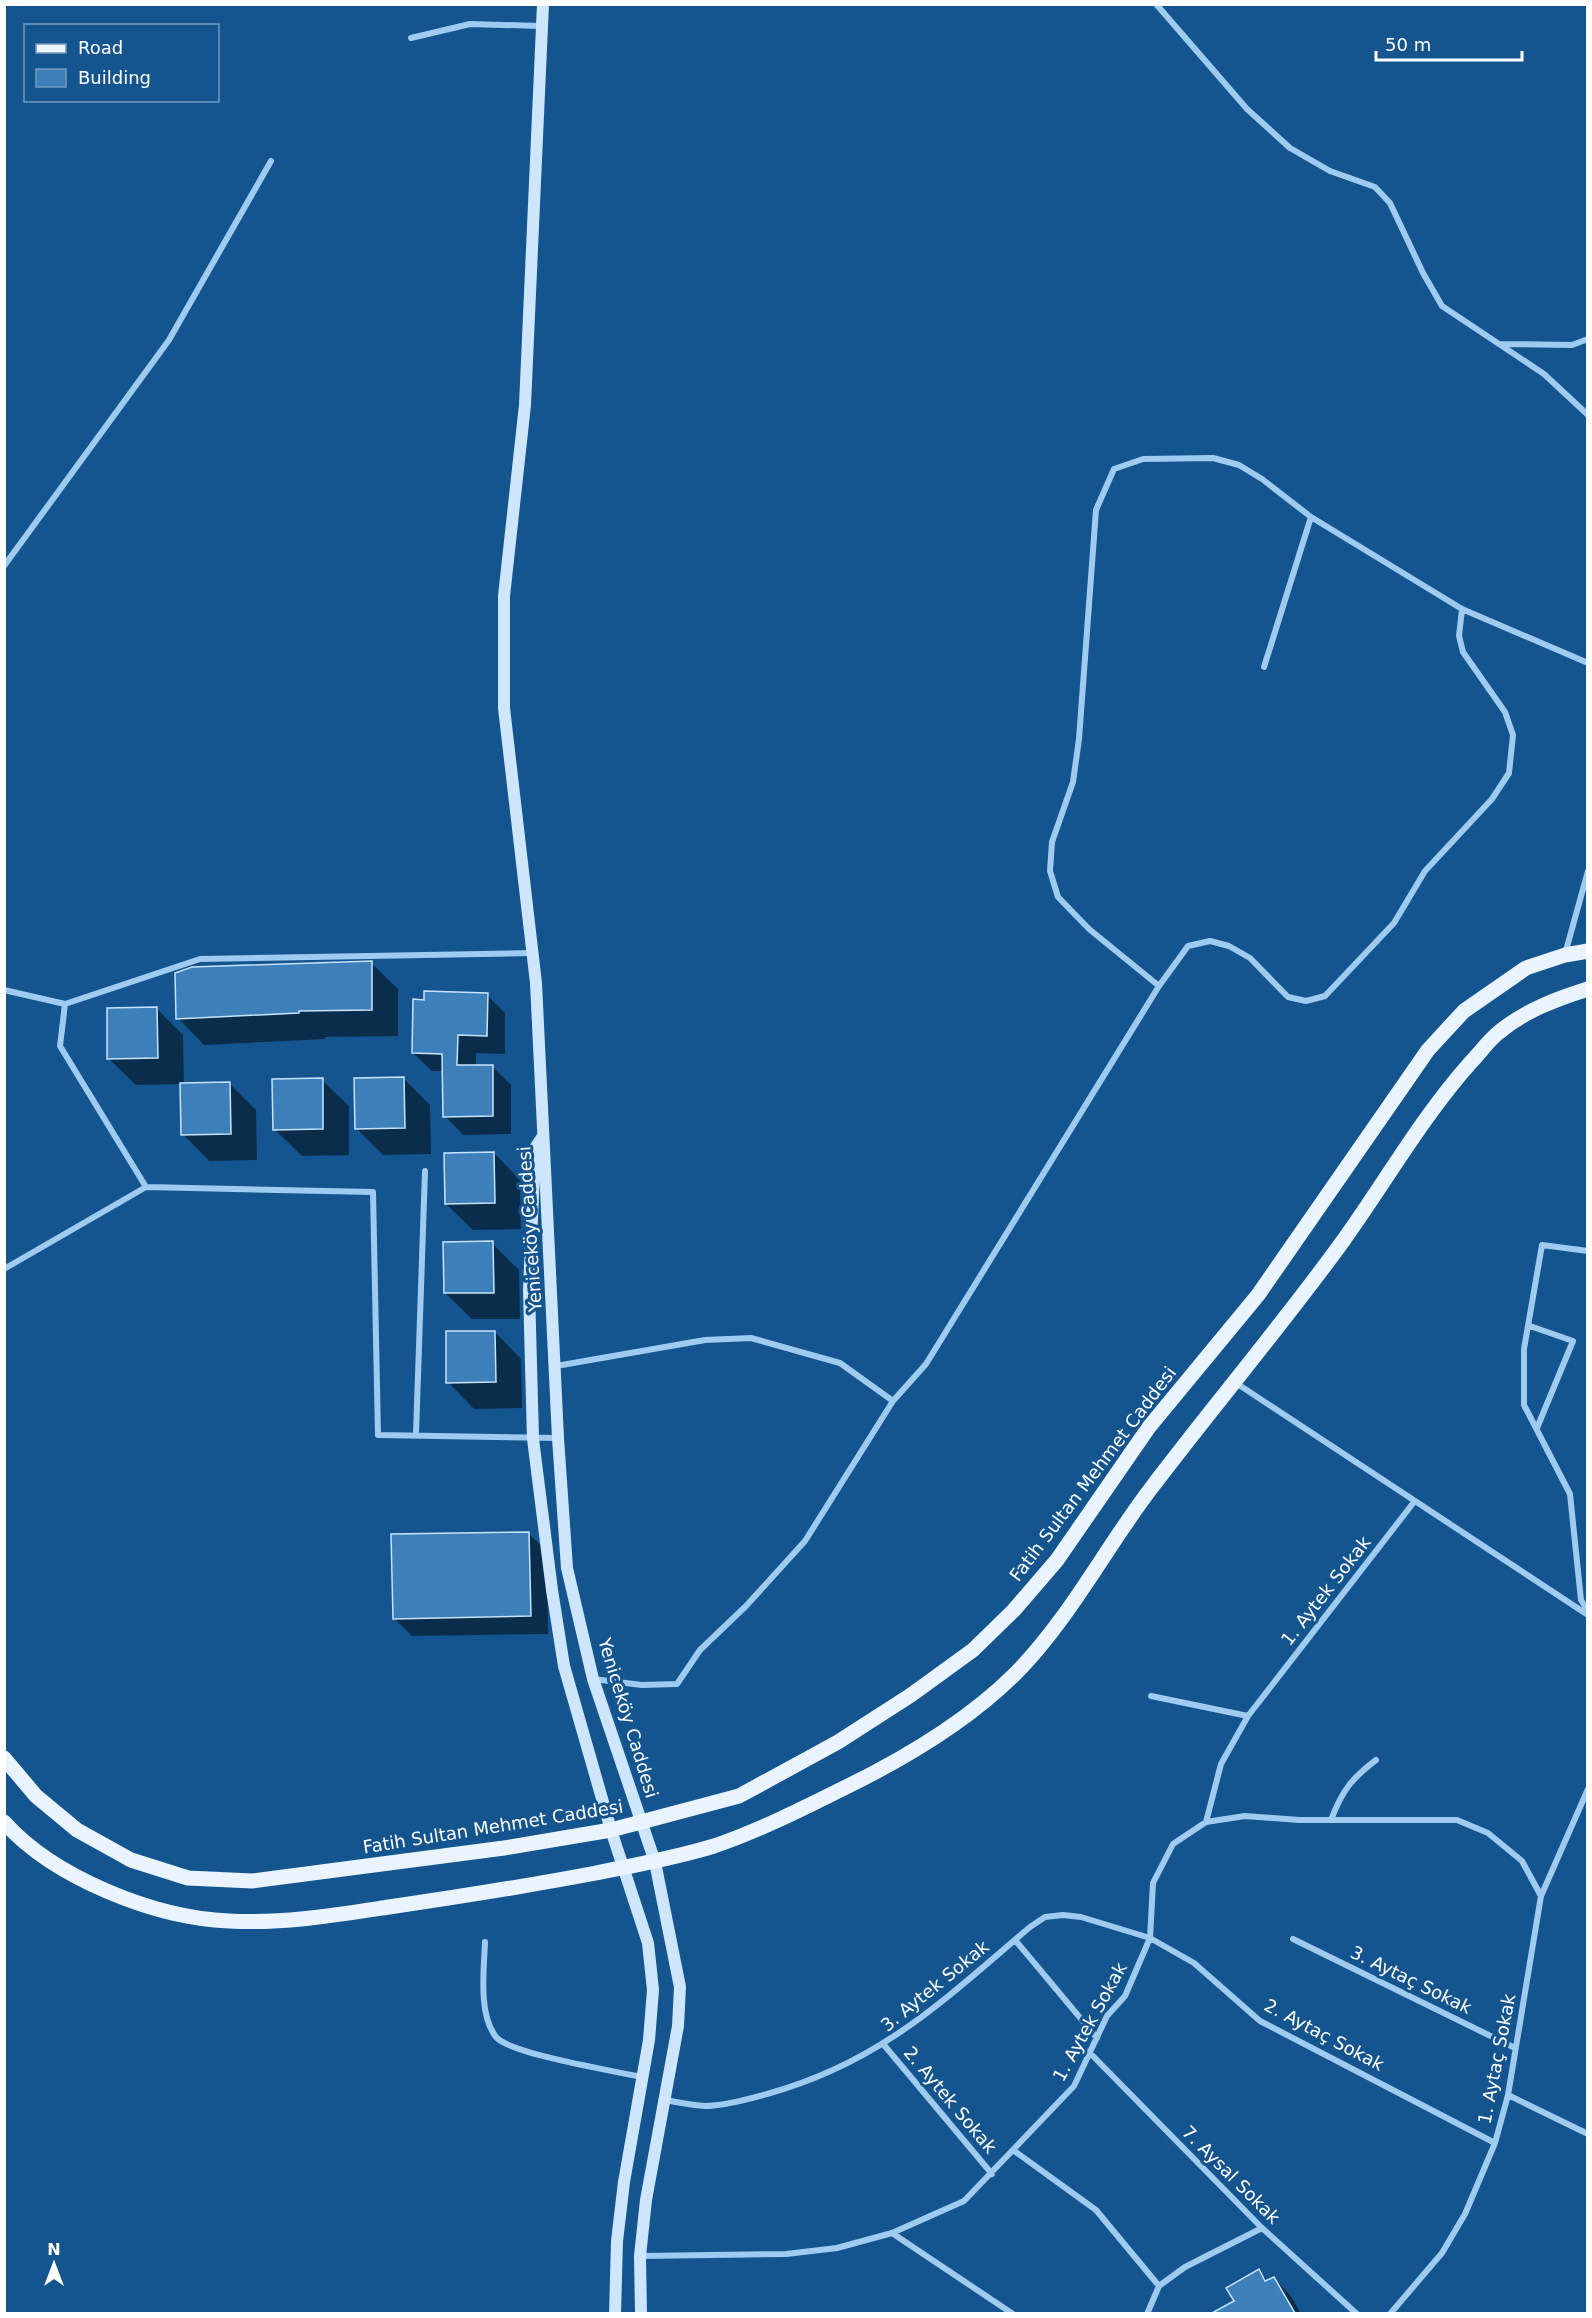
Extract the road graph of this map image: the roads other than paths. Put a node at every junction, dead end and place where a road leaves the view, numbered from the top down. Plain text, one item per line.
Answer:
1 (543, 4) edge
2 (1156, 4) edge
3 (542, 26) junction
4 (411, 38) dead end
5 (271, 161) dead end
6 (1587, 339) edge
7 (1497, 344) junction
8 (1587, 415) edge
9 (1311, 518) junction
10 (4, 566) edge
11 (1462, 609) junction
12 (1587, 663) edge
13 (1264, 667) dead end
14 (1587, 871) edge
15 (1587, 951) edge
16 (532, 953) junction
17 (1565, 955) junction
18 (1159, 986) junction
19 (1587, 989) edge
20 (4, 990) edge
21 (65, 1004) junction
22 (543, 1136) junction
23 (425, 1171) dead end
24 (146, 1188) junction
25 (1587, 1251) edge
26 (4, 1269) edge
27 (1530, 1326) junction
28 (556, 1366) junction
29 (1236, 1383) junction
30 (893, 1401) junction
31 (1537, 1428) junction
32 (416, 1434) junction
33 (558, 1438) junction
34 (533, 1439) junction
35 (1414, 1502) junction
36 (1587, 1613) edge
37 (593, 1679) junction
38 (1150, 1696) dead end
39 (1248, 1716) junction
40 (4, 1758) edge
41 (1376, 1760) dead end
42 (1587, 1789) edge
43 (1331, 1820) junction
44 (4, 1822) edge
45 (1206, 1822) junction
46 (642, 1823) junction
47 (610, 1830) junction
48 (655, 1862) junction
49 (623, 1868) junction
50 (1541, 1896) junction
51 (1045, 1917) joint
52 (1150, 1938) junction
53 (1293, 1939) dead end
54 (1016, 1940) junction
55 (484, 1942) dead end
56 (1097, 2038) junction
57 (884, 2045) junction
58 (1515, 2048) junction
59 (1089, 2052) junction
60 (641, 2077) junction
61 (1508, 2095) junction
62 (663, 2100) junction
63 (1587, 2134) edge
64 (1496, 2143) junction
65 (1013, 2150) junction
66 (992, 2174) junction
67 (1262, 2228) junction
68 (892, 2233) junction
69 (640, 2256) junction
70 (1159, 2286) junction
71 (615, 2313) edge
72 (641, 2313) edge
73 (1013, 2313) edge
74 (1147, 2313) edge
75 (1357, 2313) edge
76 (1390, 2313) edge

1 - 3 street
2 - 7 street
3 - 4 street
3 - 16 street
5 - 10 street
6 - 7 street
7 - 8 street
9 - 11 street
9 - 13 street
9 - 18 street
11 - 12 street
11 - 18 street
14 - 17 street
15 - 17 main road, Fatih Sultan Mehmet Caddesi
16 - 21 street
16 - 22 street
17 - 46 main road, Fatih Sultan Mehmet Caddesi
18 - 30 street
19 - 29 main road
20 - 21 street
21 - 24 street
22 - 28 street, Yeniceköy Caddesi
22 - 34 street, Yeniceköy Caddesi
23 - 32 street
24 - 26 street
24 - 32 street
25 - 27 street
27 - 31 street
27 - 31 street
28 - 30 street
28 - 33 street, Yeniceköy Caddesi
29 - 35 street
29 - 48 main road
30 - 37 street
31 - 36 street
32 - 34 street
33 - 34 street
33 - 37 street, Yeniceköy Caddesi
34 - 47 street, Yeniceköy Caddesi
35 - 36 street
35 - 39 street, 1. Aytek Sokak
37 - 46 street, Yeniceköy Caddesi
38 - 39 street
39 - 45 street, 1. Aytek Sokak
40 - 47 main road, Fatih Sultan Mehmet Caddesi
41 - 43 street
42 - 50 street, 1. Aytaç Sokak
43 - 45 street
43 - 50 street
44 - 49 main road
45 - 52 street, 1. Aytek Sokak
46 - 47 main road, Fatih Sultan Mehmet Caddesi
46 - 48 street, Yeniceköy Caddesi
47 - 49 street, Yeniceköy Caddesi
48 - 49 main road
48 - 62 street, Yeniceköy Caddesi
49 - 60 street, Yeniceköy Caddesi
50 - 58 street, 1. Aytaç Sokak
51 - 52 street, 2. Aytaç Sokak
51 - 54 street, 3. Aytek Sokak
52 - 56 street, 1. Aytek Sokak
52 - 64 street, 2. Aytaç Sokak
53 - 58 street, 3. Aytaç Sokak
54 - 56 street
54 - 57 street, 3. Aytek Sokak
55 - 60 street
56 - 59 street, 1. Aytek Sokak
57 - 62 street, 3. Aytek Sokak
57 - 66 street, 2. Aytek Sokak
58 - 61 street, 1. Aytaç Sokak
59 - 65 street, 1. Aytek Sokak
59 - 67 street, 7. Aysal Sokak
60 - 71 street, Yeniceköy Caddesi
61 - 63 street
61 - 64 street, 1. Aytaç Sokak
62 - 69 street, Yeniceköy Caddesi
64 - 76 street, 1. Aytaç Sokak
65 - 66 street, 1. Aytek Sokak
65 - 70 street
66 - 68 street, 1. Aytek Sokak
67 - 70 street
67 - 75 street, 7. Aysal Sokak
68 - 69 street, 1. Aytek Sokak
68 - 73 street
69 - 72 street, Yeniceköy Caddesi
70 - 74 street

